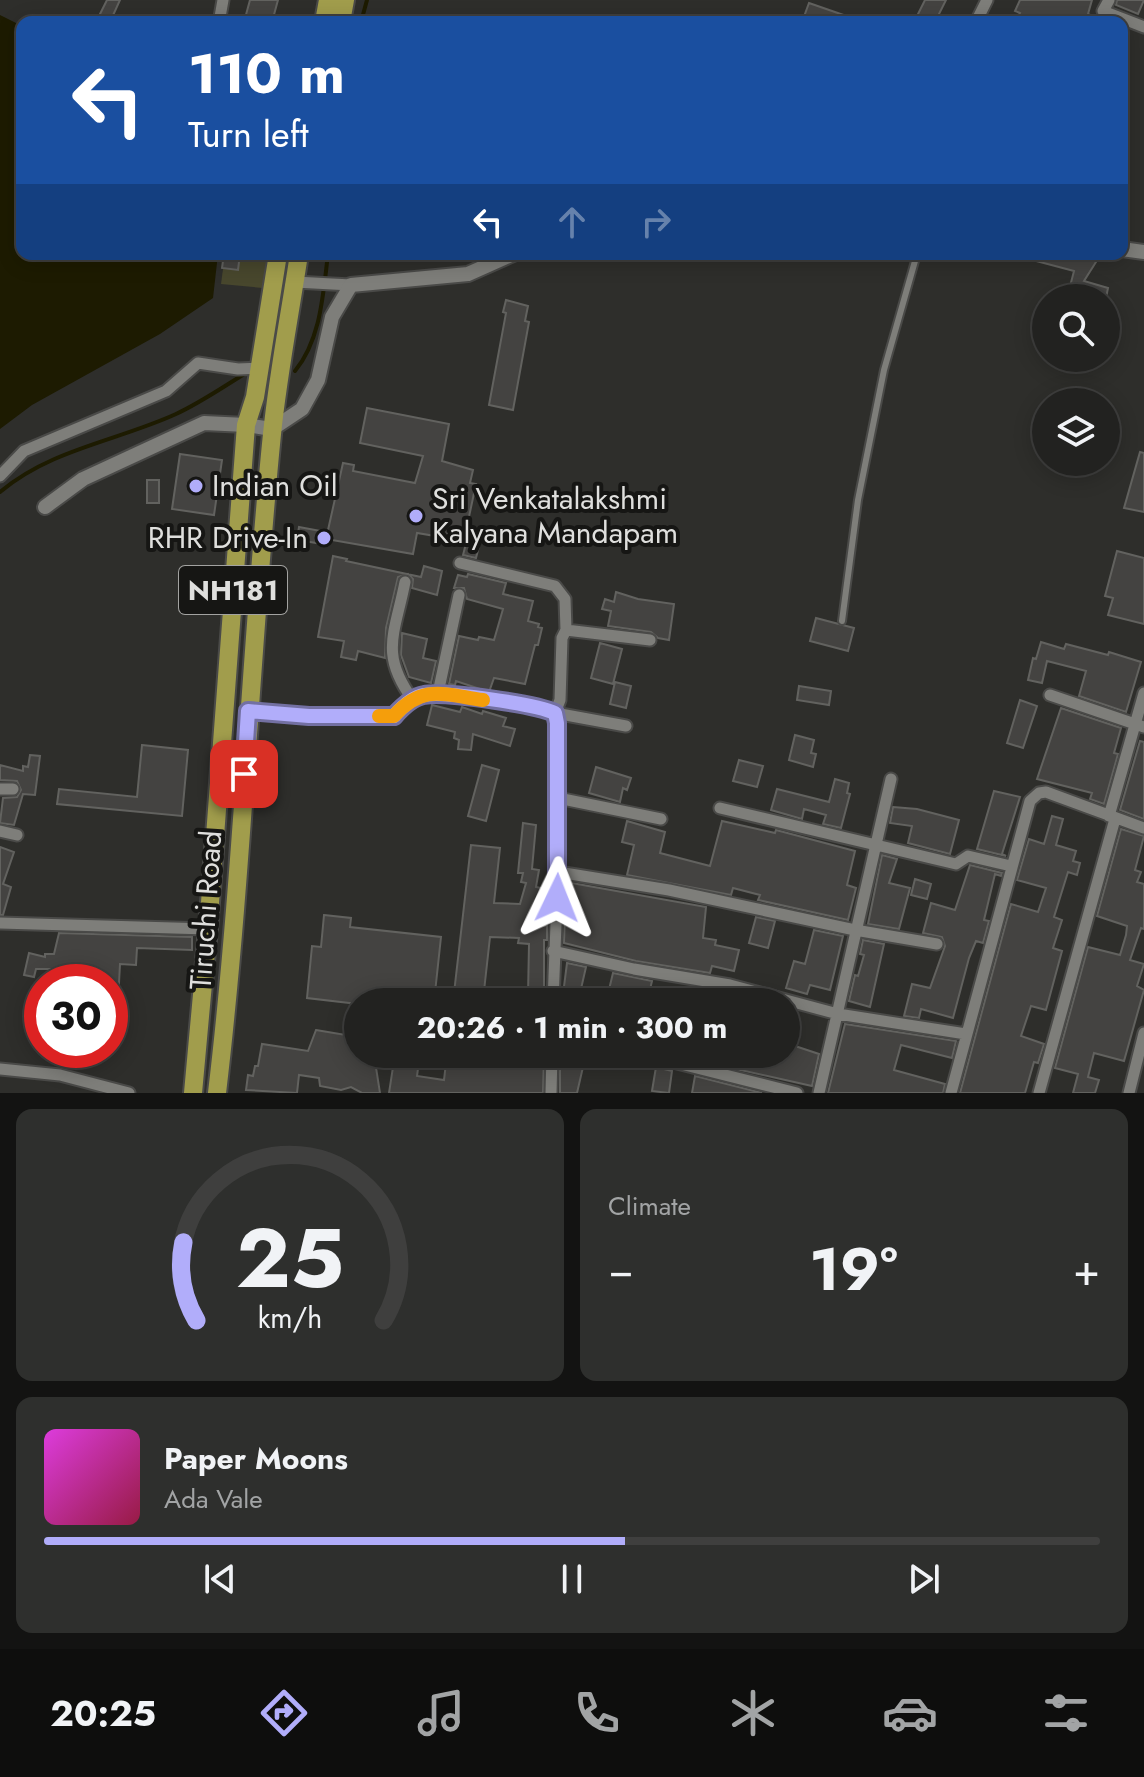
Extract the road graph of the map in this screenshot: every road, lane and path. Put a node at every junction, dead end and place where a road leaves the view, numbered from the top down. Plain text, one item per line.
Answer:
1 (1109, 0) edge
2 (1116, 16) edge
3 (277, 260) edge
4 (298, 260) edge
5 (500, 260) edge
6 (915, 260) edge
7 (295, 282) junction
8 (351, 285) junction
9 (259, 368) junction
10 (246, 425) junction
11 (272, 429) junction
12 (0, 476) edge
13 (45, 507) dead end
14 (460, 563) dead end
15 (405, 582) dead end
16 (459, 595) dead end
17 (842, 621) dead end
18 (566, 630) junction
19 (650, 640) dead end
20 (438, 693) junction
21 (1144, 693) edge
22 (1050, 695) dead end
23 (413, 700) junction
24 (248, 711) junction
25 (555, 713) junction
26 (1140, 725) edge
27 (626, 726) dead end
28 (891, 779) dead end
29 (0, 789) edge
30 (13, 789) dead end
31 (558, 798) junction
32 (720, 808) dead end
33 (1112, 817) junction
34 (661, 819) dead end
35 (1144, 828) edge
36 (0, 831) edge
37 (17, 835) dead end
38 (876, 844) junction
39 (1011, 866) junction
40 (558, 872) junction
41 (0, 923) edge
42 (208, 929) junction
43 (855, 930) junction
44 (937, 944) dead end
45 (553, 951) junction
46 (553, 988) edge
47 (838, 1014) junction
48 (1144, 1033) edge
49 (966, 1034) junction
50 (552, 1068) edge
51 (697, 1068) edge
52 (0, 1069) edge
53 (129, 1093) edge
54 (193, 1093) edge
55 (217, 1093) edge
56 (551, 1093) edge
57 (797, 1093) edge
58 (819, 1093) edge
59 (951, 1093) edge
60 (1039, 1093) edge
61 (1129, 1093) edge

1 - 2 street
3 - 9 highway, NH181
4 - 7 highway, Tiruchi Road / NH181
5 - 8 street
6 - 17 lane
7 - 8 street
7 - 11 highway, Tiruchi Road / NH181
8 - 11 street
9 - 10 highway, NH181
9 - 12 street
10 - 11 street
10 - 13 street
10 - 42 highway, NH181
11 - 24 highway, Tiruchi Road / NH181
14 - 18 street
15 - 23 street
16 - 20 street
18 - 19 street
18 - 25 street
20 - 23 street
20 - 25 street
21 - 26 street
22 - 26 street
23 - 24 street
24 - 55 highway, Tiruchi Road / NH181
25 - 27 street
25 - 31 street
26 - 33 street
28 - 38 street
29 - 30 street
31 - 34 street
31 - 40 street
32 - 38 street
33 - 35 street
33 - 39 street
33 - 60 street
36 - 37 street
38 - 39 street
38 - 43 street
39 - 49 street
40 - 43 street
40 - 45 street
41 - 42 street
42 - 54 highway, NH181
43 - 44 street
43 - 47 street
45 - 46 street
45 - 47 street
47 - 49 street
47 - 58 street
48 - 61 street
49 - 59 street
50 - 56 street
51 - 57 street
52 - 53 street

